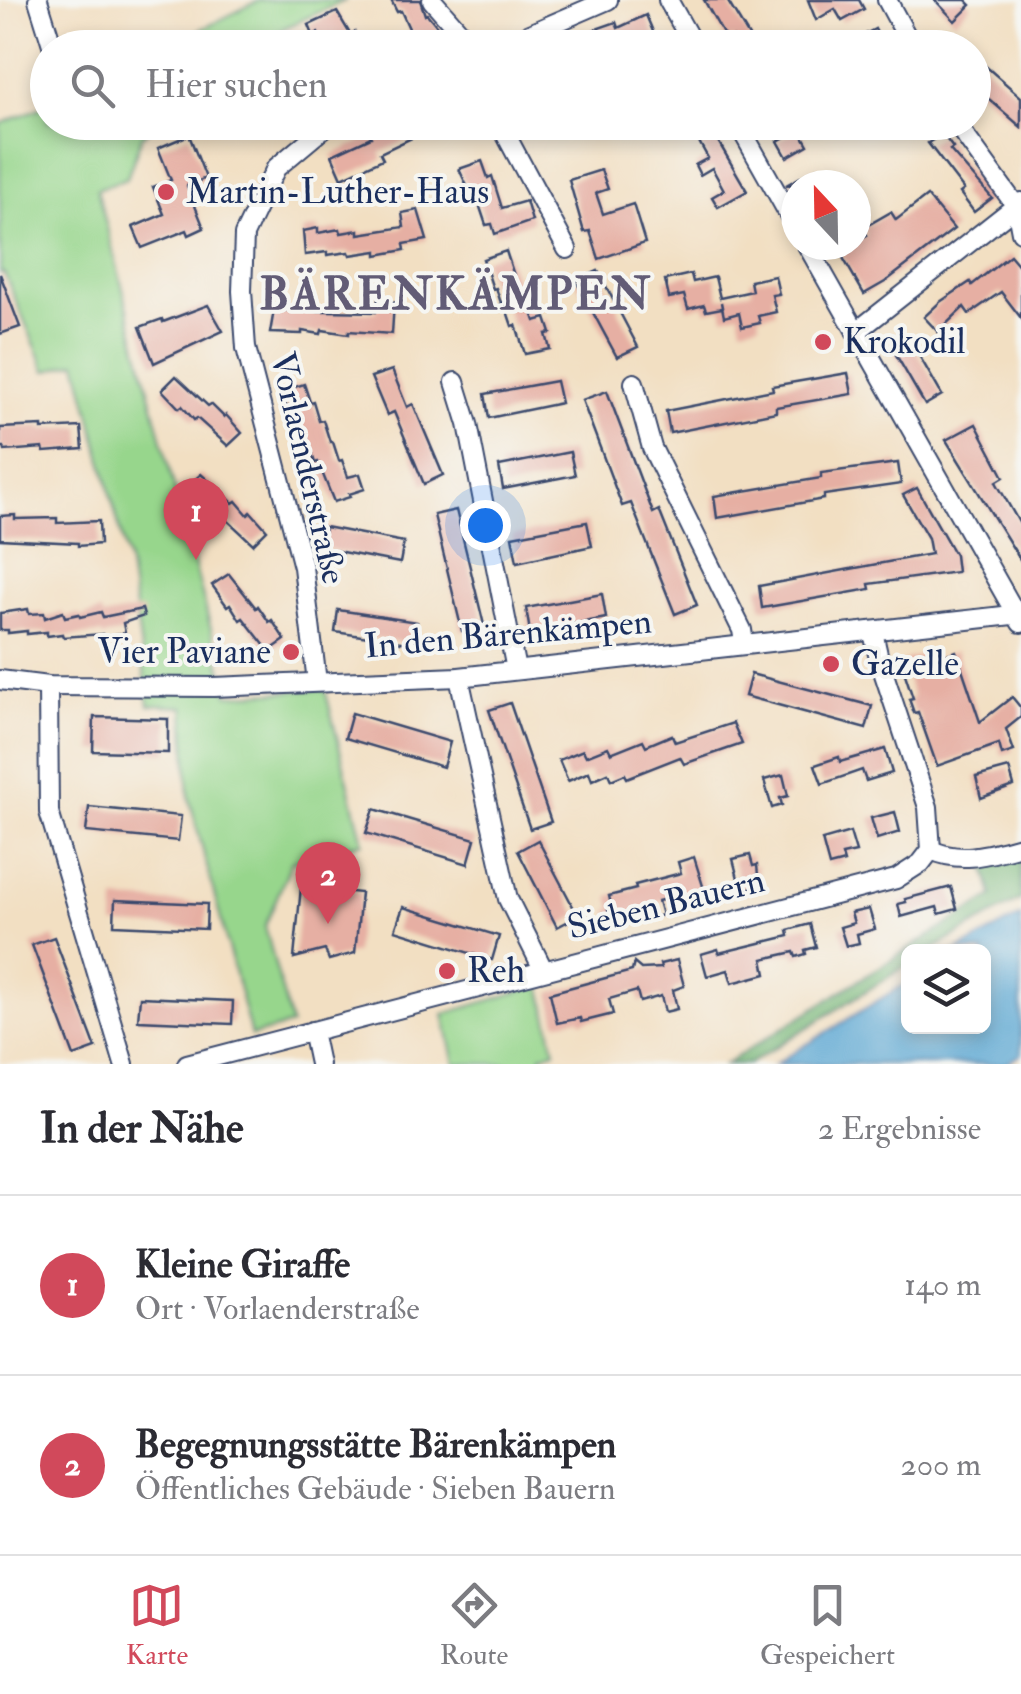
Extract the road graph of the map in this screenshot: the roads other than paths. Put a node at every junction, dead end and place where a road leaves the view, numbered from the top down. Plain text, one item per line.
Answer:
1 (38, 0) edge
2 (432, 0) edge
3 (608, 0) edge
4 (668, 0) edge
5 (887, 0) edge
6 (47, 30) edge
7 (458, 30) edge
8 (539, 30) edge
9 (685, 30) edge
10 (903, 30) edge
11 (309, 140) edge
12 (509, 140) edge
13 (747, 140) edge
14 (969, 140) edge
15 (781, 200) edge
16 (1018, 204) edge
17 (1021, 232) edge
18 (567, 249) dead end
19 (815, 260) edge
20 (856, 332) junction
21 (456, 382) dead end
22 (634, 384) dead end
23 (1019, 617) edge
24 (873, 632) junction
25 (744, 643) junction
26 (516, 670) junction
27 (459, 677) junction
28 (0, 680) edge
29 (317, 682) junction
30 (48, 686) junction
31 (1021, 846) edge
32 (931, 850) junction
33 (543, 969) junction
34 (312, 1030) junction
35 (124, 1064) edge
36 (187, 1064) edge
37 (319, 1064) edge

1 - 6 street
2 - 7 street
3 - 8 street
4 - 9 street
5 - 10 street
11 - 29 street, Vorlaenderstraße
12 - 18 street
13 - 15 street
14 - 16 street
16 - 17 street
16 - 20 street
19 - 20 street
20 - 23 street
21 - 26 street
22 - 25 street
23 - 24 street, In den Bärenkämpen
24 - 25 street, In den Bärenkämpen
24 - 32 street
25 - 26 street, In den Bärenkämpen
26 - 27 street, In den Bärenkämpen
27 - 29 street, In den Bärenkämpen
27 - 33 street
28 - 30 street, In den Bärenkämpen
29 - 30 street, In den Bärenkämpen
30 - 35 street
31 - 32 street
32 - 33 street, Sieben Bauern
33 - 34 street, Sieben Bauern
34 - 36 street, Sieben Bauern
34 - 37 street

